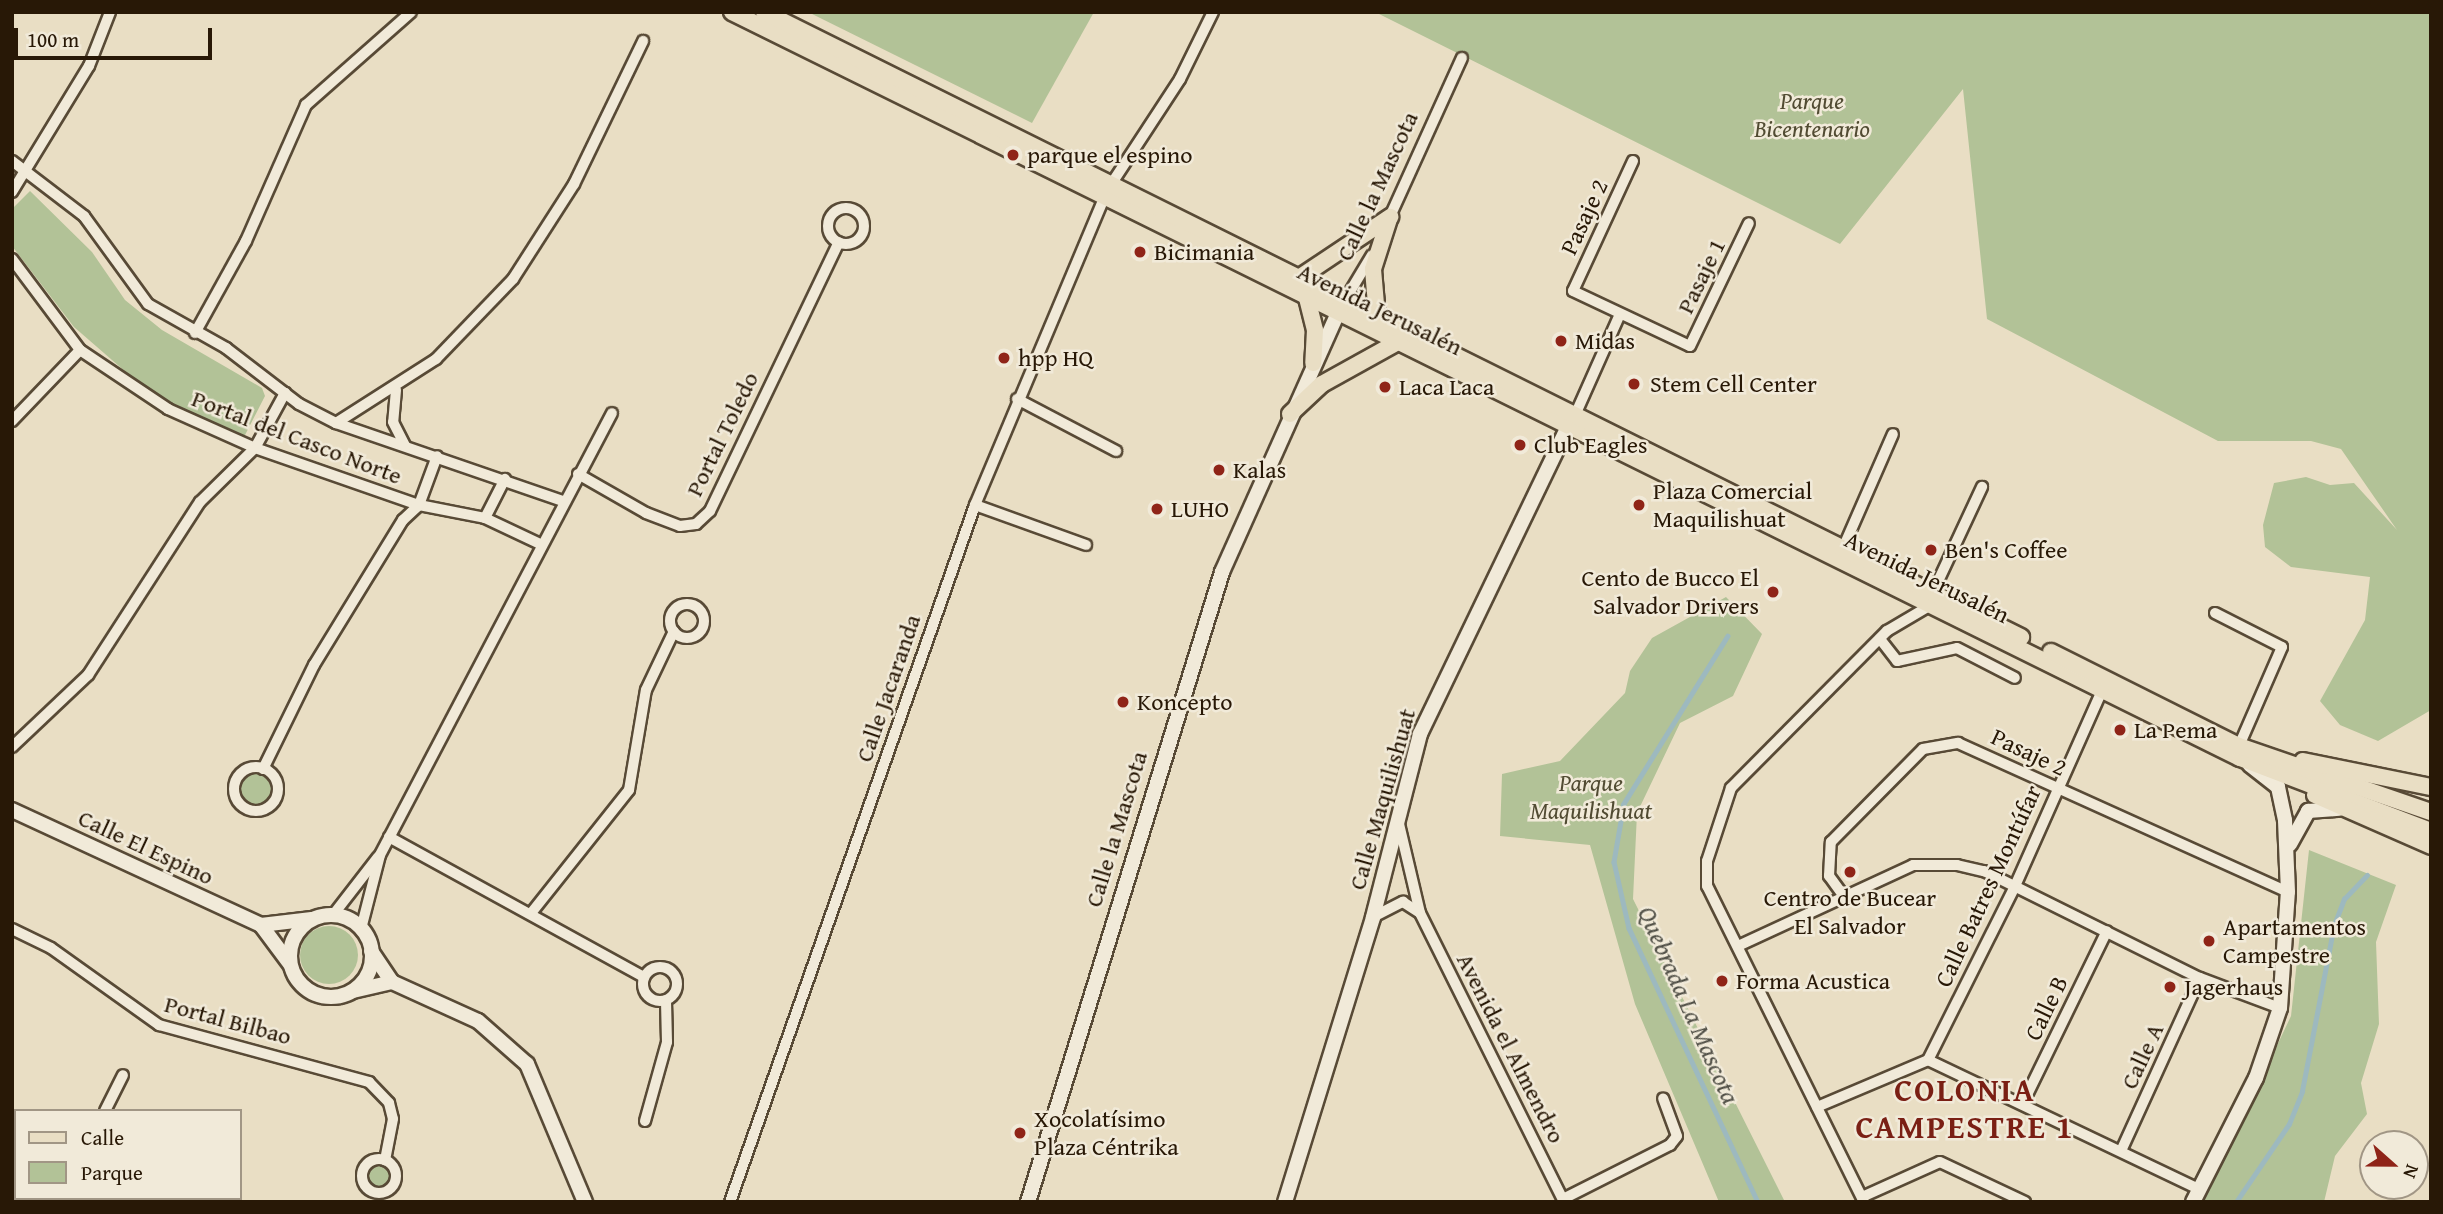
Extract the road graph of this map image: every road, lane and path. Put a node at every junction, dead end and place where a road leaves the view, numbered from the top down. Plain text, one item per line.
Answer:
1 (110, 12) edge
2 (411, 12) edge
3 (732, 12) edge
4 (764, 12) edge
5 (1213, 12) edge
6 (643, 41) dead end
7 (1462, 58) dead end
8 (12, 161) edge
9 (1633, 161) dead end
10 (29, 173) junction
11 (1109, 190) junction
12 (12, 192) edge
13 (1390, 217) junction
14 (1749, 223) dead end
15 (839, 242) dead end
16 (12, 259) edge
17 (1299, 278) junction
18 (1307, 298) junction
19 (1341, 306) junction
20 (1620, 314) junction
21 (1377, 316) junction
22 (195, 332) junction
23 (1396, 343) junction
24 (80, 350) junction
25 (1313, 363) junction
26 (396, 390) junction
27 (285, 393) junction
28 (1017, 399) junction
29 (612, 413) dead end
30 (1290, 414) junction
31 (1572, 420) junction
32 (12, 421) edge
33 (336, 423) junction
34 (1893, 434) dead end
35 (405, 446) junction
36 (255, 448) junction
37 (1116, 451) dead end
38 (437, 456) junction
39 (578, 474) junction
40 (505, 479) junction
41 (1982, 488) dead end
42 (562, 501) junction
43 (419, 505) junction
44 (975, 505) junction
45 (485, 518) junction
46 (540, 544) junction
47 (1086, 545) dead end
48 (1844, 546) junction
49 (1932, 598) junction
50 (2215, 613) dead end
51 (674, 631) dead end
52 (1880, 639) junction
53 (2015, 678) dead end
54 (2102, 691) junction
55 (12, 747) edge
56 (2240, 752) junction
57 (2265, 756) junction
58 (263, 769) junction
59 (2431, 787) edge
60 (2058, 788) junction
61 (12, 810) edge
62 (2351, 812) junction
63 (2431, 812) edge
64 (1399, 824) junction
65 (2431, 831) edge
66 (389, 837) junction
67 (2431, 846) edge
68 (380, 855) junction
69 (2286, 856) junction
70 (2015, 887) junction
71 (2288, 892) junction
72 (1843, 895) junction
73 (532, 912) junction
74 (1420, 913) junction
75 (333, 915) junction
76 (1373, 917) junction
77 (314, 919) junction
78 (261, 925) junction
79 (12, 929) edge
80 (361, 929) junction
81 (2107, 931) junction
82 (1738, 946) junction
83 (371, 951) junction
84 (290, 964) junction
85 (644, 977) junction
86 (2200, 978) junction
87 (392, 982) junction
88 (352, 991) junction
89 (666, 1000) junction
90 (2280, 1008) junction
91 (1928, 1060) junction
92 (123, 1075) dead end
93 (1663, 1098) dead end
94 (2023, 1103) junction
95 (1818, 1107) junction
96 (106, 1109) edge
97 (645, 1121) dead end
98 (2121, 1151) junction
99 (385, 1160) dead end
100 (2194, 1195) edge
101 (1564, 1200) edge
102 (1863, 1200) edge
103 (585, 1202) edge
104 (730, 1202) edge
105 (1028, 1202) edge
106 (1284, 1202) edge
107 (2025, 1202) edge

1 - 10 street
2 - 22 street
3 - 11 main road, Avenida Jerusalén
4 - 11 main road, Avenida Jerusalén
5 - 11 street, Calle Jacaranda
6 - 26 street
7 - 13 street, Calle la Mascota
8 - 10 street
9 - 20 street, Pasaje 2
10 - 12 street
10 - 22 street
11 - 17 main road, Avenida Jerusalén
11 - 18 main road, Avenida Jerusalén
11 - 28 street, Calle Jacaranda
13 - 17 main road
13 - 19 street, Calle la Mascota
13 - 21 main road
14 - 20 street, Pasaje 1
15 - 39 street, Portal Toledo
16 - 24 street, Portal del Casco Norte
17 - 19 main road, Avenida Jerusalén
18 - 19 main road, Avenida Jerusalén
18 - 25 main road
19 - 21 main road, Avenida Jerusalén
19 - 23 main road, Avenida Jerusalén
19 - 25 street, Calle la Mascota
20 - 31 street, Calle Maquilishuat
21 - 31 main road, Avenida Jerusalén
22 - 27 street
23 - 30 main road
23 - 31 main road, Avenida Jerusalén
24 - 32 street
24 - 36 street, Portal del Casco Norte
25 - 30 street, Calle la Mascota
26 - 33 street
26 - 35 street
27 - 33 street
27 - 36 street
28 - 37 street
28 - 44 street, Calle Jacaranda
29 - 39 street
30 - 105 street, Calle la Mascota
31 - 48 main road, Avenida Jerusalén
31 - 49 main road, Avenida Jerusalén
31 - 64 street, Calle Maquilishuat
33 - 35 street
34 - 48 street
35 - 38 street
36 - 43 street, Portal del Casco Norte
36 - 55 street
38 - 40 street
38 - 43 street
39 - 42 street
40 - 42 street
40 - 45 street
41 - 49 street
42 - 46 street
43 - 45 street, Portal del Casco Norte
43 - 58 street
44 - 47 street
44 - 104 street, Calle Jacaranda
45 - 46 street, Portal del Casco Norte
46 - 66 street
48 - 49 main road, Avenida Jerusalén
49 - 52 street
49 - 54 main road, Avenida Jerusalén
49 - 56 main road, Avenida Jerusalén
50 - 56 street
51 - 73 street
52 - 53 street
52 - 82 street
54 - 56 main road, Avenida Jerusalén
54 - 60 street, Calle Batres Montúfar
56 - 57 main road, Avenida Jerusalén
56 - 62 main road
56 - 65 main road, Avenida Jerusalén
56 - 69 street
57 - 59 main road
57 - 63 main road, Avenida Jerusalén
58 - 58 street
60 - 70 street, Calle Batres Montúfar
60 - 71 street, Pasaje 2
60 - 72 street, Pasaje 2
61 - 78 street, Calle El Espino
62 - 67 main road
62 - 69 street
64 - 74 street, Avenida el Almendro
64 - 76 street, Calle Maquilishuat
66 - 68 street
66 - 73 street
68 - 75 street
68 - 80 street
69 - 71 street
70 - 72 street
70 - 81 street
70 - 91 street, Calle Batres Montúfar
71 - 90 street
72 - 82 street
73 - 85 street
74 - 76 street
74 - 101 street, Avenida el Almendro
75 - 77 street
75 - 80 street
76 - 106 street, Calle Maquilishuat
77 - 78 street
77 - 84 street
78 - 84 street, Calle El Espino
79 - 99 street, Portal Bilbao
80 - 83 street
81 - 86 street
81 - 94 street, Calle B
82 - 95 street
83 - 87 street
83 - 88 street
84 - 88 street
85 - 89 street
85 - 89 street
86 - 90 street
86 - 98 street, Calle A
87 - 88 street
87 - 103 street
89 - 97 street
90 - 100 street
91 - 94 street
91 - 95 street
92 - 96 street
93 - 101 street
94 - 98 street
95 - 102 street
98 - 100 street
102 - 107 street

